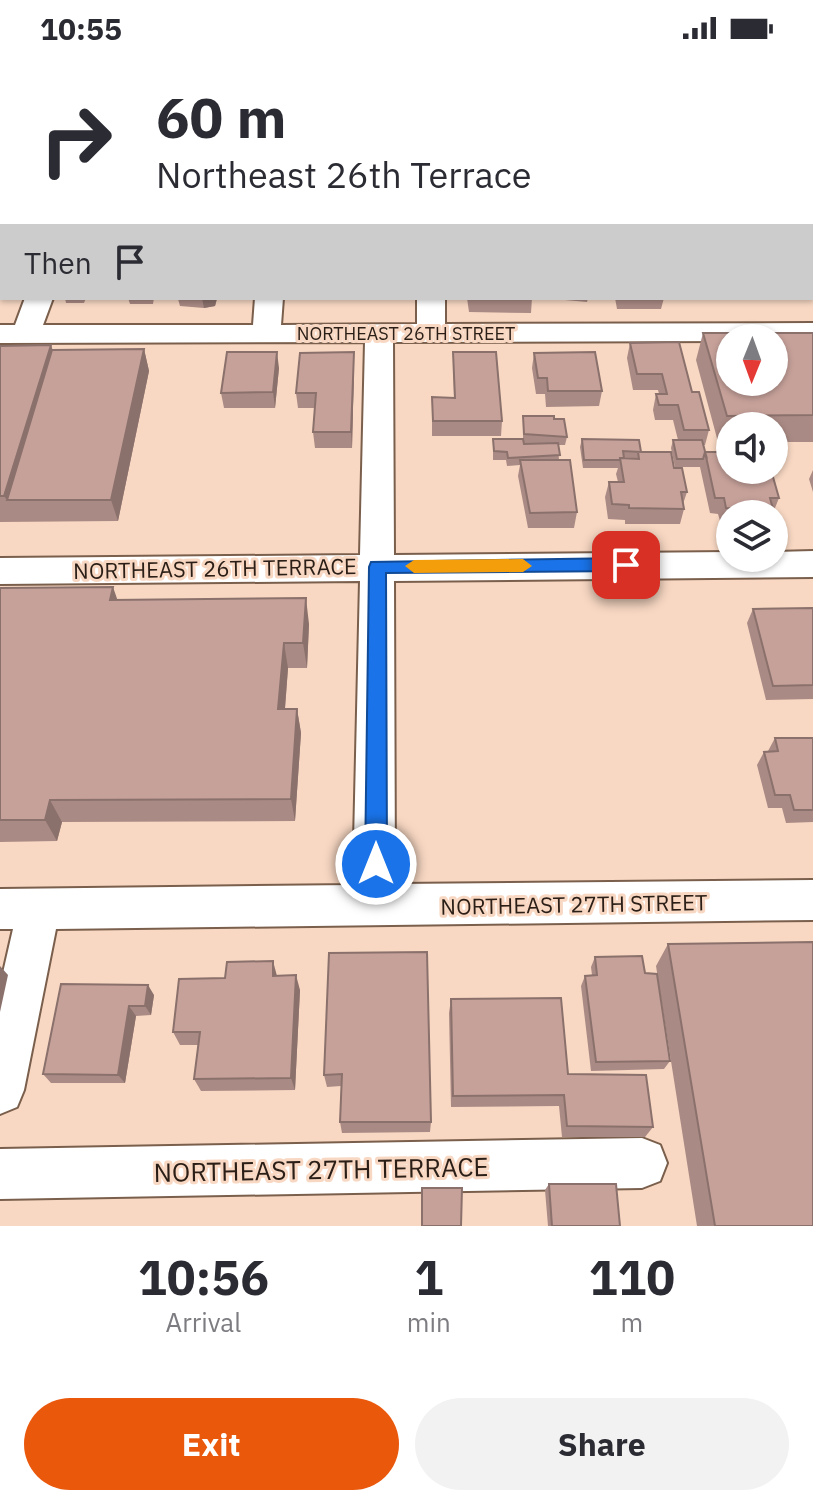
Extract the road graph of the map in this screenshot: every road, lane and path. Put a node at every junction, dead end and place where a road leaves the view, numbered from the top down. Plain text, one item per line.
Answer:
1 (38, 300) edge
2 (269, 300) edge
3 (431, 300) edge
4 (431, 332) junction
5 (813, 332) edge
6 (266, 333) junction
7 (379, 333) junction
8 (788, 333) edge
9 (13, 334) edge
10 (716, 335) edge
11 (813, 564) edge
12 (377, 567) junction
13 (0, 571) edge
14 (813, 900) edge
15 (374, 906) junction
16 (20, 909) edge
17 (0, 1090) edge
18 (642, 1163) dead end
19 (0, 1174) edge

1 - 9 street
2 - 6 street
3 - 4 street
4 - 7 street, NORTHEAST 26TH STREET
4 - 10 street, NORTHEAST 26TH STREET
5 - 8 street, NORTHEAST 26TH STREET
6 - 7 street, NORTHEAST 26TH STREET
6 - 9 street, NORTHEAST 26TH STREET
7 - 12 street
11 - 12 street, NORTHEAST 26TH TERRACE
12 - 13 street, NORTHEAST 26TH TERRACE
12 - 15 street
14 - 15 street, NORTHEAST 27TH STREET
15 - 16 street, NORTHEAST 27TH STREET
16 - 17 street
18 - 19 street, NORTHEAST 27TH TERRACE

